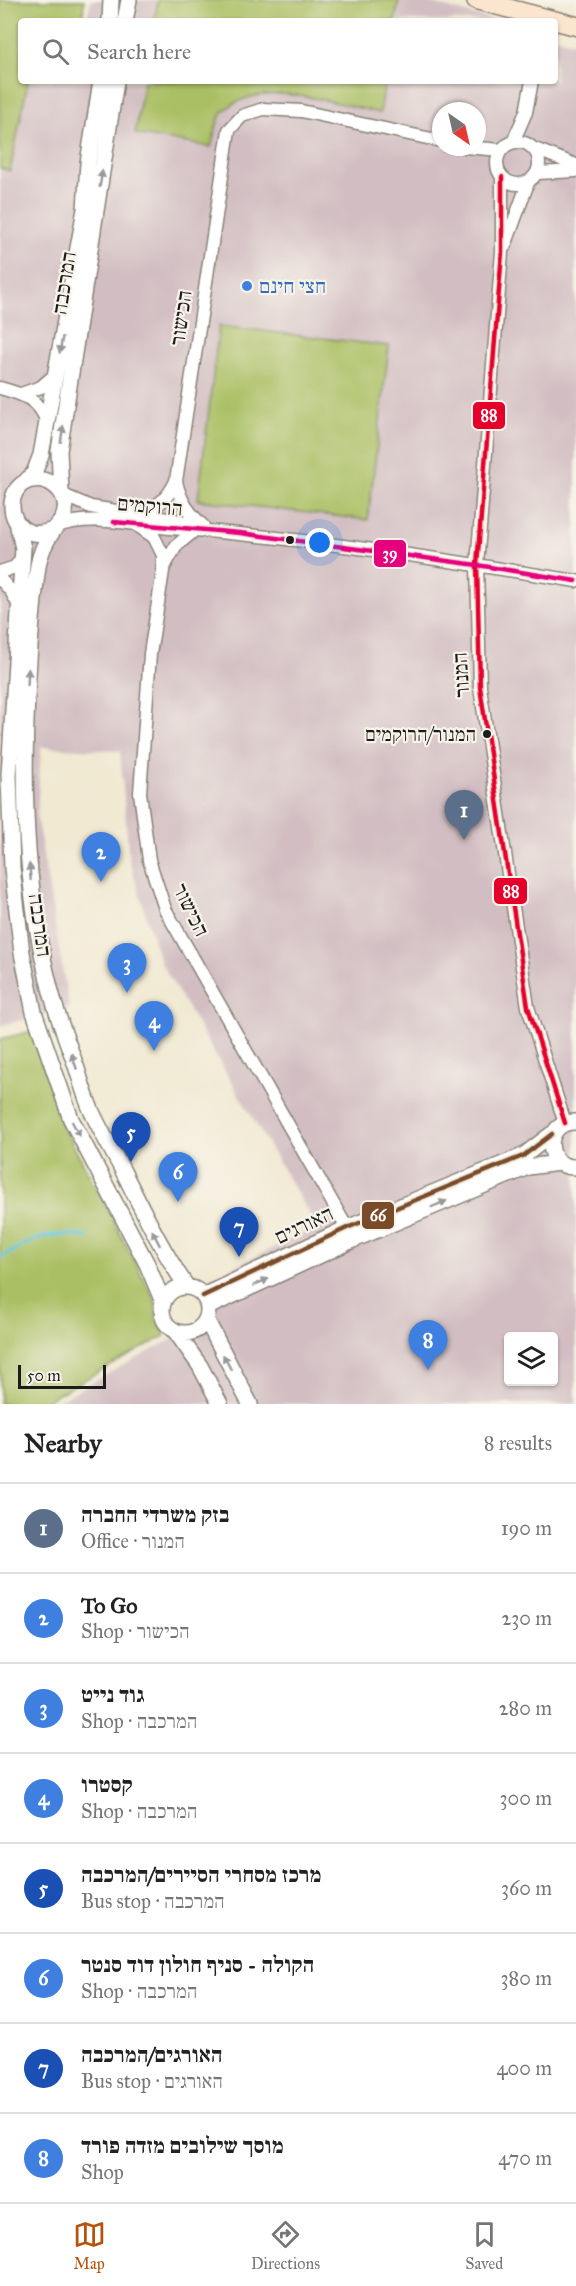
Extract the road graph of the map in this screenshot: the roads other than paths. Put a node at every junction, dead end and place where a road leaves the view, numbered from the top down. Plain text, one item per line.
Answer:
1 (111, 0) edge
2 (129, 0) edge
3 (476, 0) edge
4 (526, 16) edge
5 (110, 18) edge
6 (126, 18) edge
7 (101, 84) edge
8 (116, 84) edge
9 (531, 84) edge
10 (526, 112) junction
11 (432, 139) edge
12 (513, 142) junction
13 (532, 147) junction
14 (486, 149) edge
15 (501, 150) junction
16 (482, 156) edge
17 (497, 164) junction
18 (576, 165) edge
19 (576, 171) edge
20 (538, 173) junction
21 (502, 177) junction
22 (528, 183) junction
23 (502, 252) junction
24 (56, 374) junction
25 (0, 388) edge
26 (21, 394) junction
27 (47, 423) junction
28 (176, 481) junction
29 (24, 483) junction
30 (62, 494) junction
31 (137, 520) junction
32 (18, 527) junction
33 (55, 528) junction
34 (199, 528) junction
35 (22, 558) junction
36 (477, 565) junction
37 (163, 571) junction
38 (0, 572) edge
39 (0, 579) edge
40 (576, 580) edge
41 (19, 606) junction
42 (570, 1122) edge
43 (552, 1134) junction
44 (559, 1163) junction
45 (576, 1167) edge
46 (347, 1228) junction
47 (187, 1287) junction
48 (163, 1302) junction
49 (206, 1307) junction
50 (176, 1332) junction
51 (220, 1404) edge
52 (250, 1404) edge

1 - 5 street
2 - 6 street
3 - 4 main road
7 -> 24 street, המרכבה
30 -> 8 street, המרכבה
9 - 10 street
10 - 12 street
10 - 13 street
11 - 28 street, הכישור
12 - 13 street
12 - 15 street
13 - 18 street
13 - 20 street
14 - 15 street
15 - 17 street
16 - 17 street
17 - 21 street
19 - 20 street
20 - 22 street
21 - 22 street
21 - 23 street, המנור
22 - 23 street, המנור
23 - 36 street, המנור
24 - 26 street
24 - 27 street, המרכבה
25 - 26 street
26 - 27 street
27 - 29 street, המרכבה
28 - 31 street, הכישור
28 - 34 street
29 - 30 street
29 - 32 street
30 - 31 street, הרוקמים
30 - 33 street
31 - 33 street, הרוקמים
31 - 34 street, הרוקמים
31 - 37 street, הכישור
32 - 33 street
32 - 35 street, המרכבה
47 -> 33 street, המרכבה
34 - 36 street, הרוקמים
34 - 37 street, הכישור
35 - 38 street
35 - 41 street, המרכבה
36 - 40 street, הרוקמים
36 - 42 street, המנור
37 - 46 street, הכישור
39 - 41 street
41 -> 48 street, המרכבה
42 - 43 street, האורגים
43 - 44 street
43 - 46 street, האורגים
44 - 45 street
49 -> 44 street, האורגים
46 - 49 street, האורגים
47 - 48 street
47 - 49 street
48 - 50 street
49 - 50 street
52 -> 49 street
50 - 51 street

